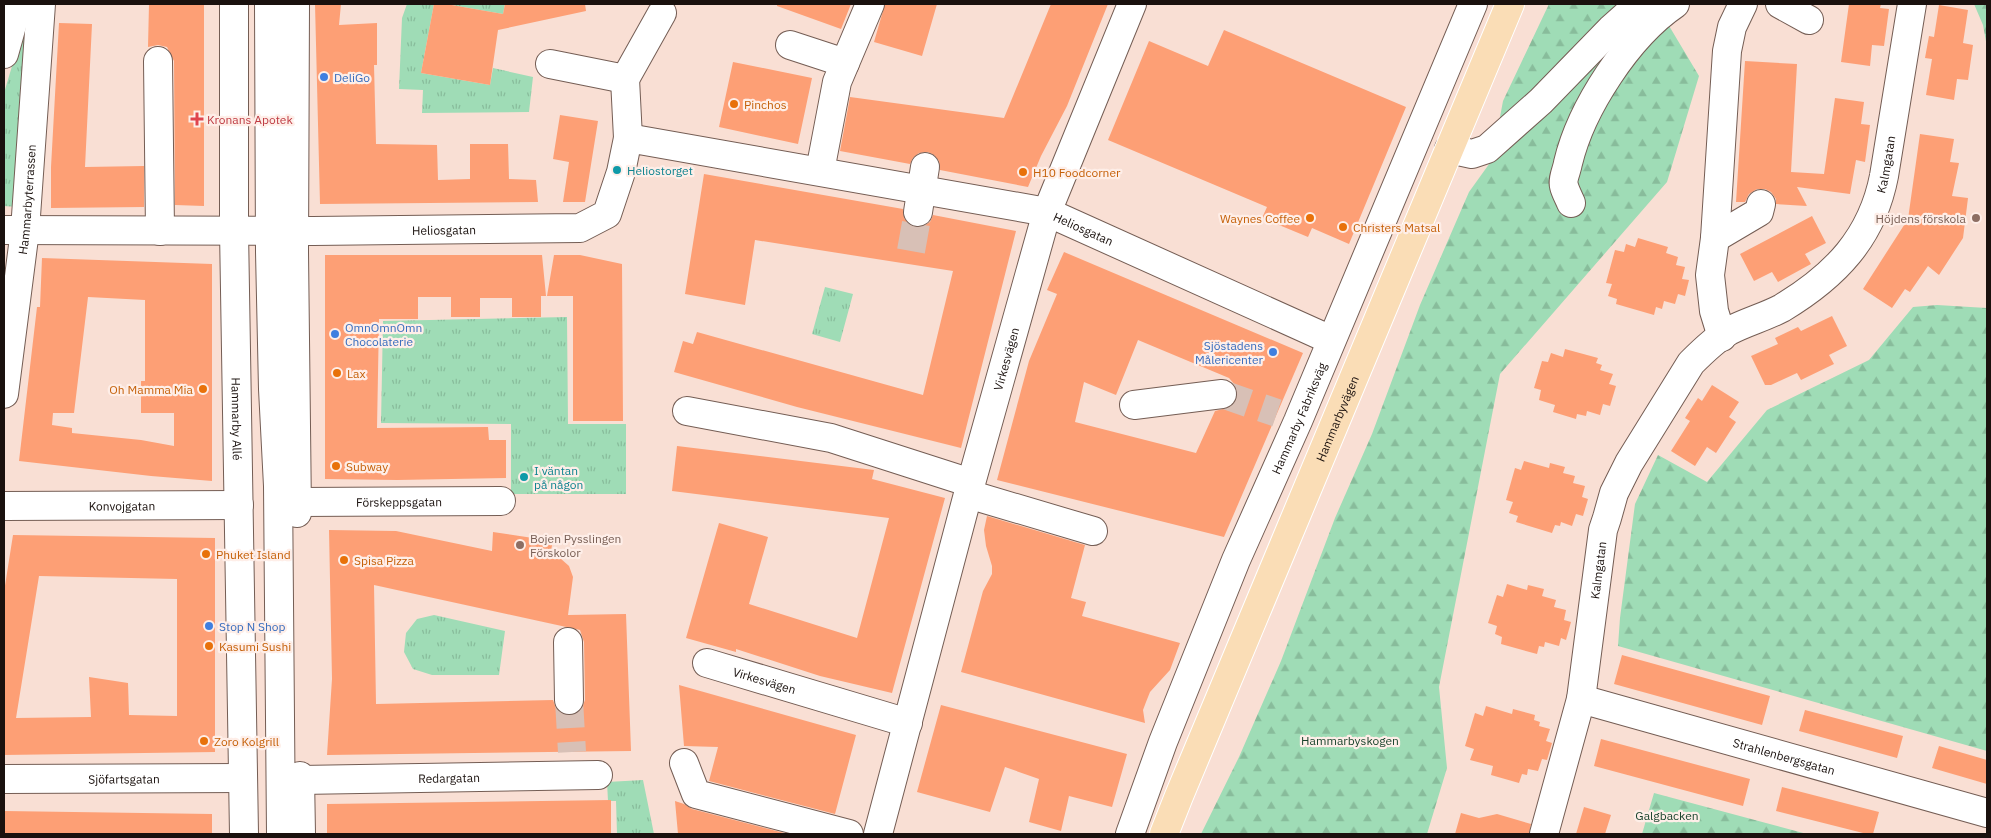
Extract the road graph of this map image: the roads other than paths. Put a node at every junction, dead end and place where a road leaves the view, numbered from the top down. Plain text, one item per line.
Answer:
1 (18, 4) edge
2 (41, 4) edge
3 (234, 4) edge
4 (257, 4) edge
5 (269, 4) edge
6 (295, 4) edge
7 (870, 4) edge
8 (1132, 4) edge
9 (1473, 4) edge
10 (1510, 4) edge
11 (1639, 4) edge
12 (1675, 4) edge
13 (1743, 4) edge
14 (1780, 4) edge
15 (1912, 4) edge
16 (662, 13) dead end
17 (1809, 20) dead end
18 (790, 45) dead end
19 (4, 54) edge
20 (158, 60) dead end
21 (845, 63) junction
22 (550, 64) dead end
23 (625, 80) junction
24 (628, 138) junction
25 (1449, 149) junction
26 (820, 171) junction
27 (1571, 203) dead end
28 (1761, 204) dead end
29 (1047, 212) junction
30 (14, 230) edge
31 (160, 231) junction
32 (265, 231) junction
33 (1715, 238) junction
34 (1722, 337) junction
35 (1331, 340) junction
36 (4, 394) edge
37 (1222, 394) tunnel mouth
38 (1134, 406) dead end
39 (688, 411) dead end
40 (970, 488) junction
41 (501, 501) dead end
42 (297, 502) junction
43 (238, 505) junction
44 (4, 506) edge
45 (1093, 531) dead end
46 (568, 642) dead end
47 (707, 663) dead end
48 (569, 700) tunnel mouth
49 (1581, 700) junction
50 (908, 723) junction
51 (684, 763) dead end
52 (581, 768) dead end
53 (243, 778) junction
54 (4, 779) edge
55 (300, 780) junction
56 (1987, 813) edge
57 (244, 834) edge
58 (260, 834) edge
59 (281, 834) edge
60 (300, 834) edge
61 (849, 834) edge
62 (878, 834) edge
63 (1130, 834) edge
64 (1164, 834) edge
65 (1544, 834) edge

1 - 19 street
2 - 30 street, Hammarbyterrassen
3 - 32 street, Hammarby Allé
4 - 32 street
5 - 32 street
6 - 32 street, Hammarby Allé
7 - 21 street
8 - 29 street, Virkesvägen
9 - 35 street, Hammarby Fabriksväg
10 - 25 main road, Hammarbyvägen
11 - 25 street
12 - 27 street
13 - 33 street
14 - 17 street
15 - 34 street, Kalmgatan
16 - 23 street
18 - 21 street
20 - 31 street
21 - 26 street
22 - 23 street
23 - 24 street
24 - 26 street, Heliosgatan
24 - 32 street, Heliosgatan
25 - 64 main road, Hammarbyvägen
26 - 29 street, Heliosgatan
28 - 33 street
29 - 35 street, Heliosgatan
29 - 40 street, Virkesvägen
30 - 31 street, Heliosgatan
30 - 36 street, Hammarbyterrassen
31 - 32 street, Heliosgatan
32 - 42 street, Hammarby Allé
32 - 43 street, Hammarby Allé
32 - 58 street
32 - 59 street
33 - 34 street
34 - 49 street, Kalmgatan
35 - 63 street, Hammarby Fabriksväg
37 - 38 street
39 - 40 street
40 - 45 street
40 - 50 street, Virkesvägen
41 - 42 street, Förskeppsgatan
42 - 55 street, Hammarby Allé
43 - 44 street, Konvojgatan
43 - 53 street, Hammarby Allé
46 - 48 street
47 - 50 street, Virkesvägen
49 - 56 street, Strahlenbergsgatan
49 - 65 street, Kalmgatan
50 - 62 street, Virkesvägen
51 - 61 street
52 - 55 street, Redargatan
53 - 54 street, Sjöfartsgatan
53 - 57 street, Hammarby Allé
55 - 60 street, Hammarby Allé

